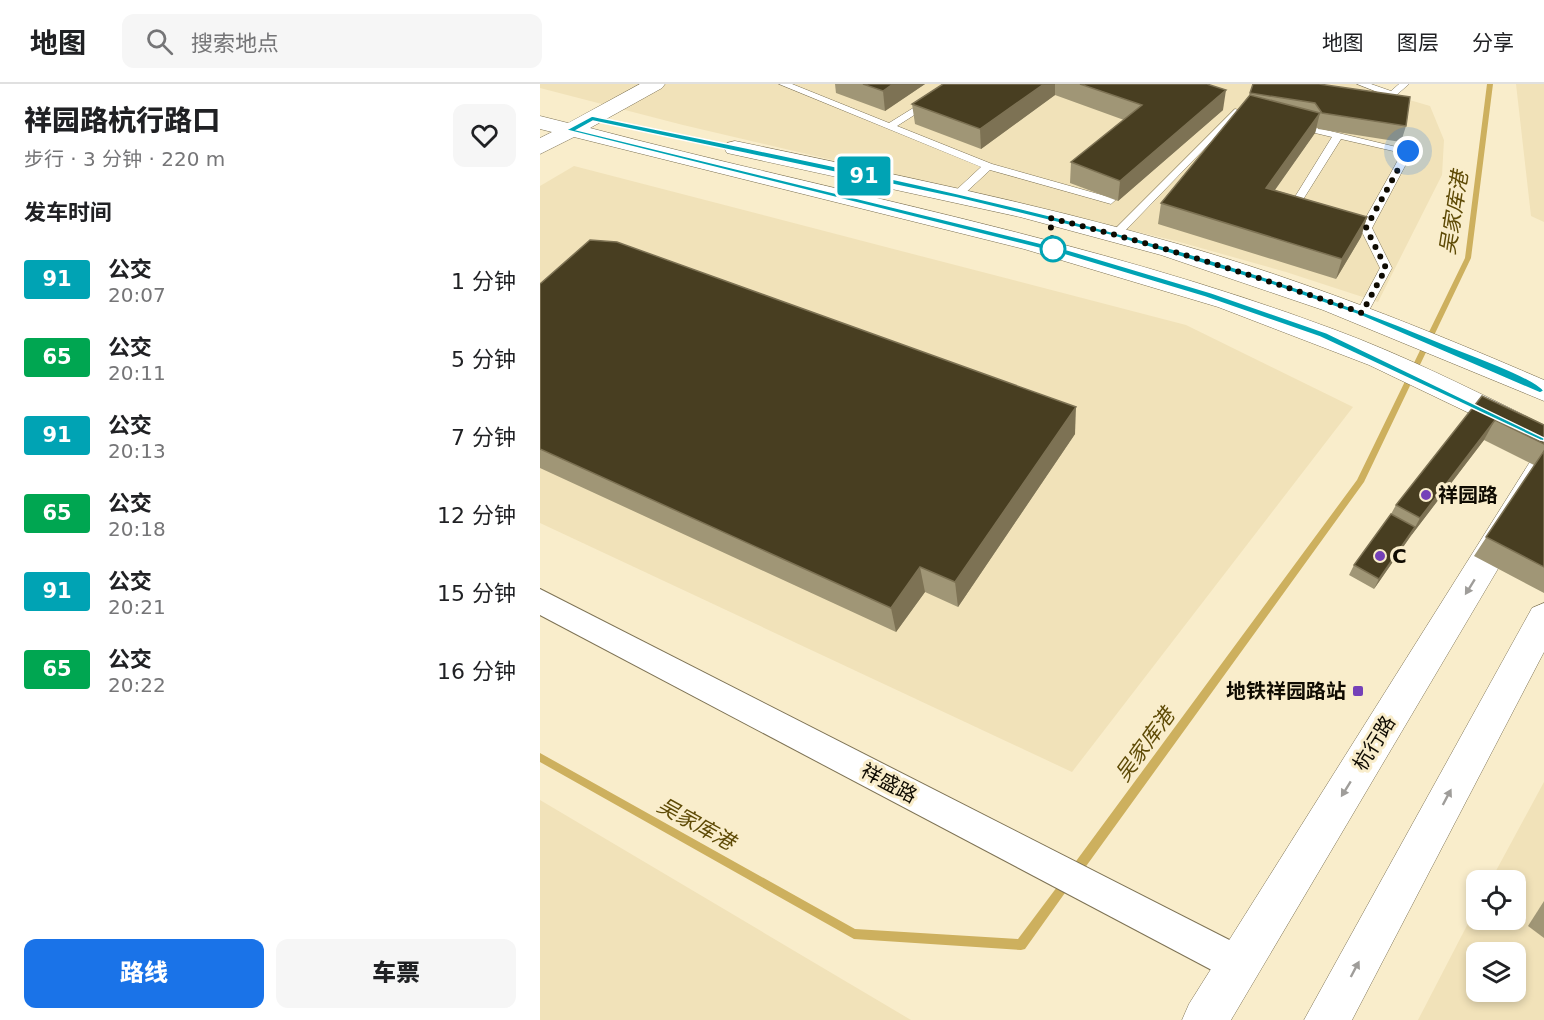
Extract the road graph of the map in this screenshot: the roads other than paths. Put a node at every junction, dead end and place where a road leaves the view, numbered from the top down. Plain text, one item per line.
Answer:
1 (655, 84) edge
2 (784, 84) edge
3 (958, 84) edge
4 (1362, 84) edge
5 (1404, 84) edge
6 (540, 104) edge
7 (592, 118) junction
8 (1269, 119) edge
9 (540, 122) edge
10 (1281, 122) edge
11 (890, 126) junction
12 (570, 130) junction
13 (1338, 135) junction
14 (540, 147) edge
15 (988, 166) junction
16 (1135, 176) edge
17 (957, 195) junction
18 (1314, 214) edge
19 (1116, 234) junction
20 (1362, 313) junction
21 (1544, 391) edge
22 (1544, 438) edge
23 (1544, 465) edge
24 (540, 601) edge
25 (1544, 618) edge
26 (1238, 964) junction
27 (1205, 1020) edge
28 (1327, 1020) edge

1 - 7 main road
2 - 11 lane
3 - 11 lane
4 - 5 lane
6 - 7 main road
7 - 12 main road
7 - 17 main road
8 - 19 lane
9 - 12 main road
10 - 13 lane
11 - 15 lane
12 - 14 main road
12 - 22 main road
13 - 18 lane
13 - 20 lane
15 - 16 lane
15 - 17 lane
17 - 19 main road
19 - 20 main road
20 - 21 main road
23 -> 26 main road, 杭行路
24 - 26 street, 祥盛路
28 -> 25 main road
26 - 27 main road, 杭行路

